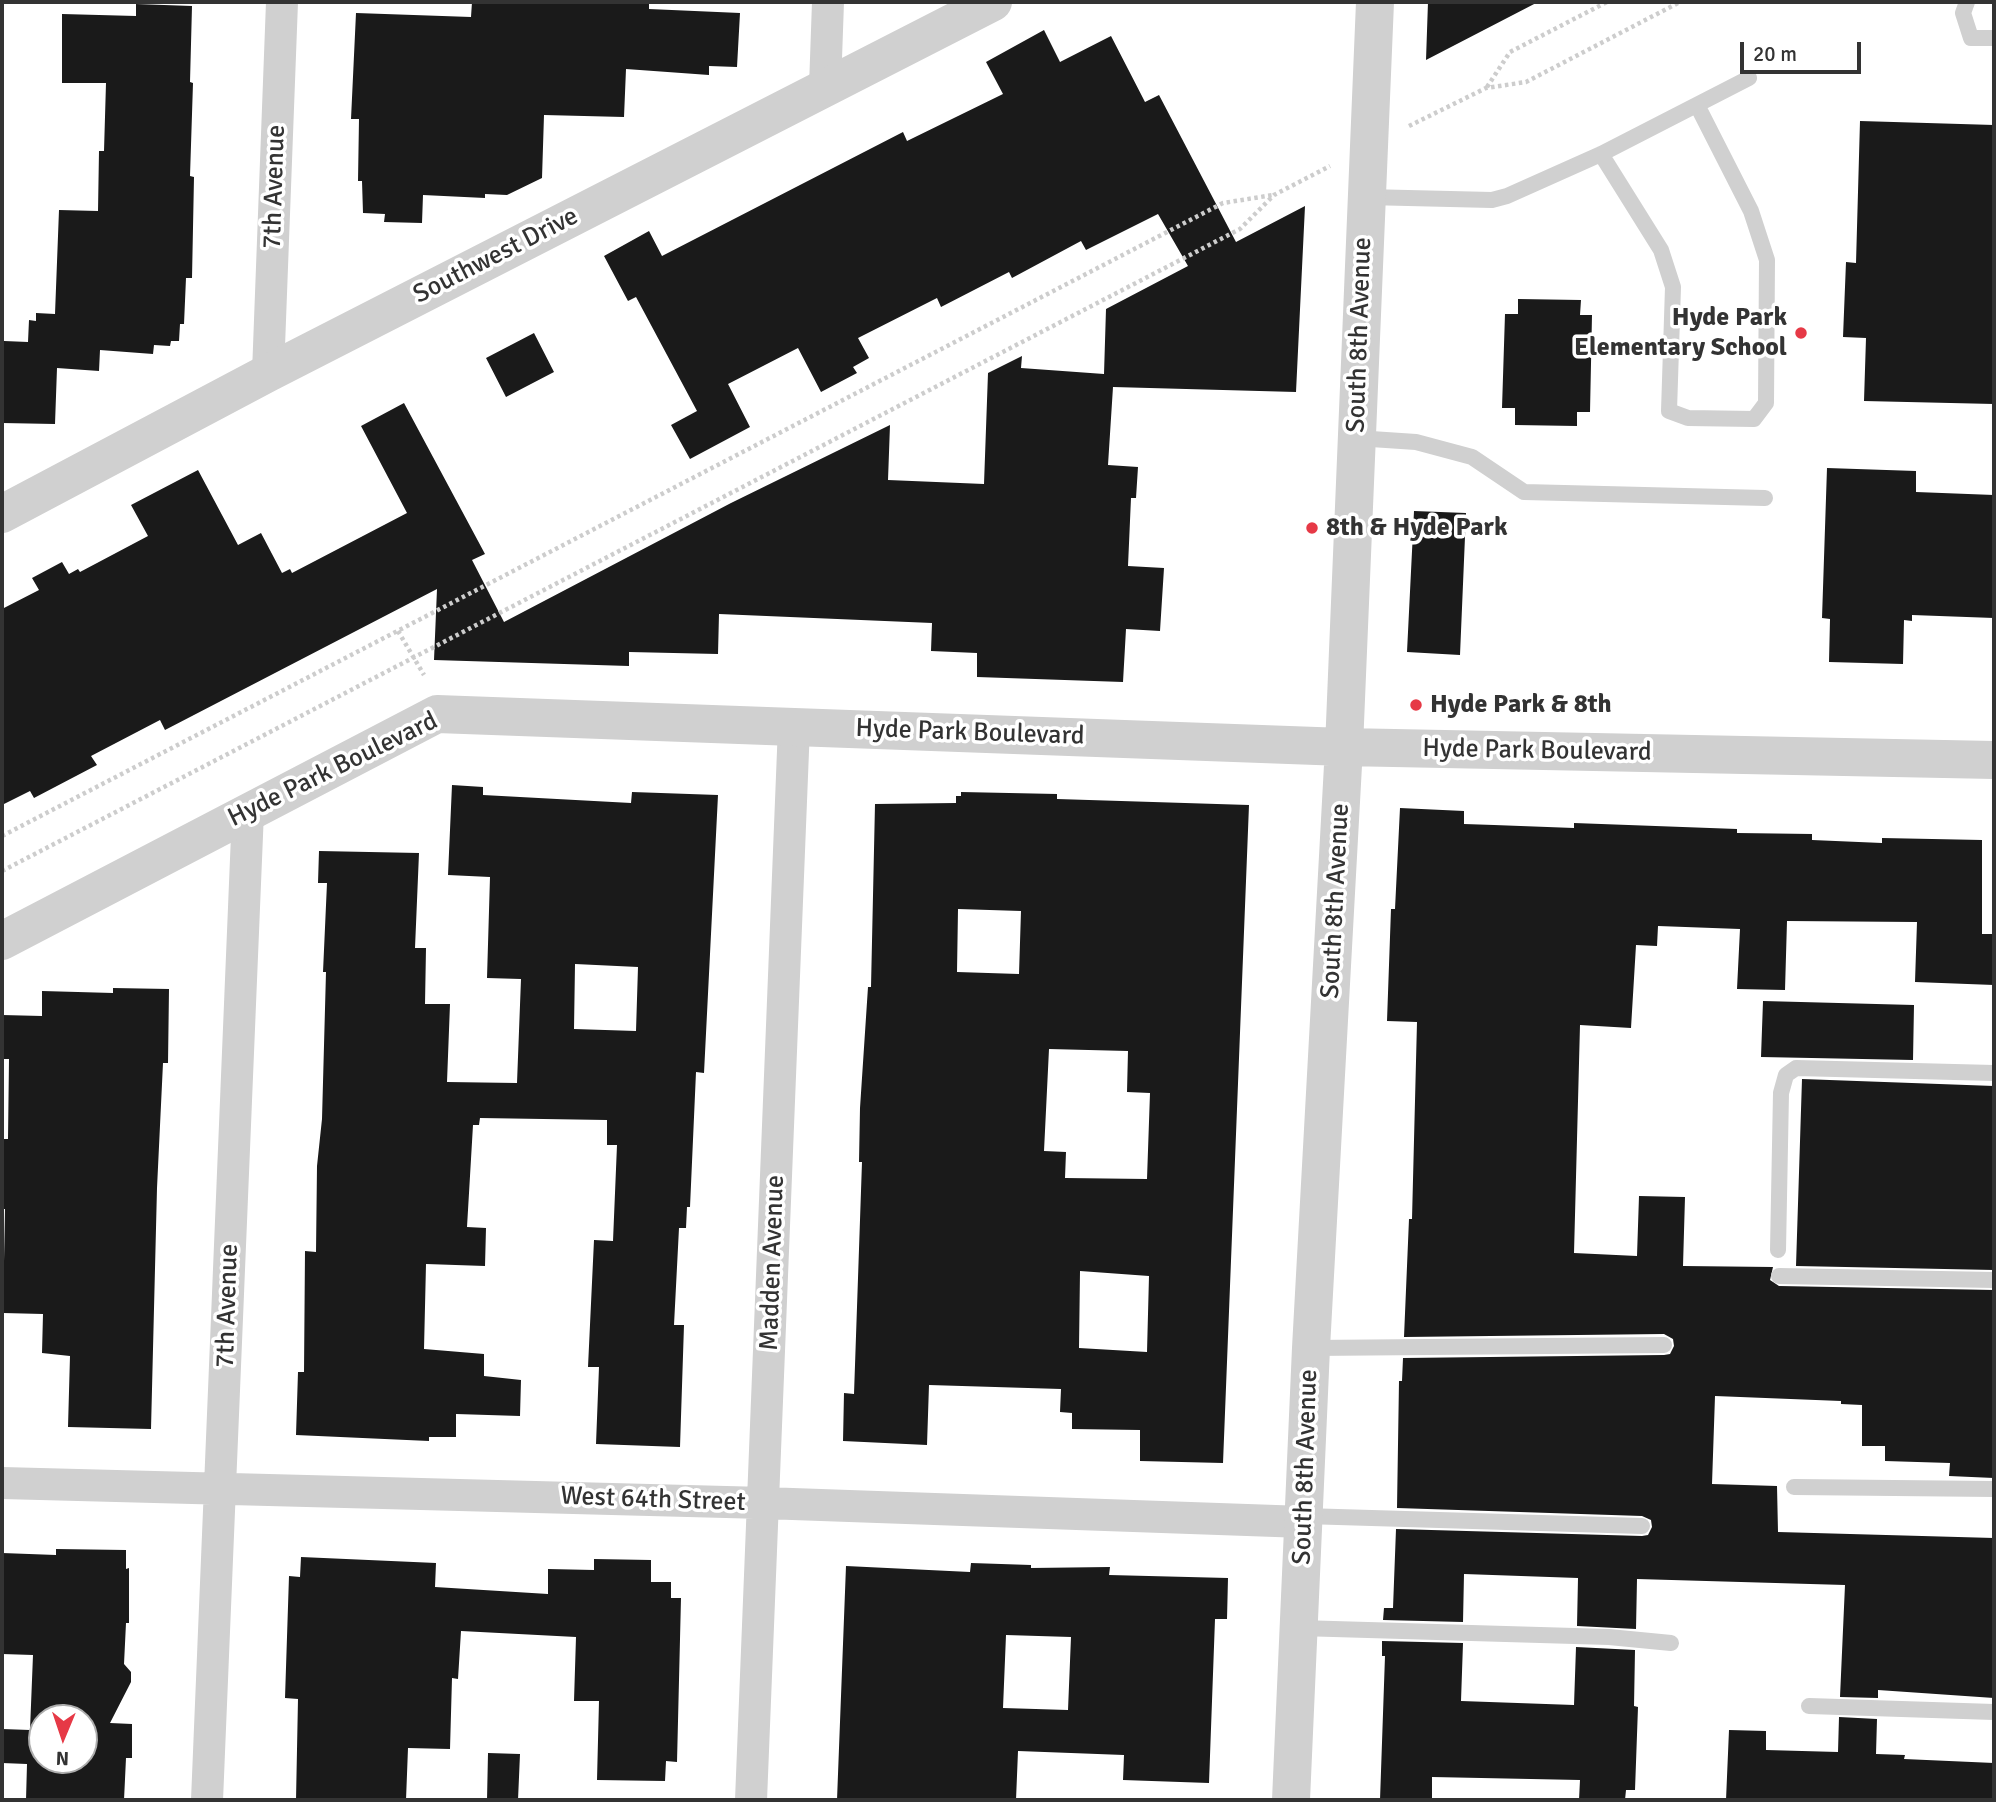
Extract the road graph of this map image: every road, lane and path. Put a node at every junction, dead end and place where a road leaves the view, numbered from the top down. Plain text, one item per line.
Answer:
1 (282, 2) edge
2 (828, 2) edge
3 (993, 2) edge
4 (1375, 2) edge
5 (1607, 2) edge
6 (1680, 2) edge
7 (1967, 2) edge
8 (1994, 38) edge
9 (1749, 78) dead end
10 (825, 87) junction
11 (1697, 105) junction
12 (1601, 154) junction
13 (1366, 197) junction
14 (268, 373) junction
15 (1356, 438) junction
16 (1765, 498) dead end
17 (2, 514) edge
18 (398, 631) junction
19 (413, 658) junction
20 (424, 675) dead end
21 (794, 726) junction
22 (1344, 747) junction
23 (1994, 760) edge
24 (248, 811) junction
25 (2, 836) edge
26 (2, 870) edge
27 (2, 941) edge
28 (1994, 1073) edge
29 (1777, 1250) dead end
30 (1779, 1276) dead end
31 (1994, 1280) edge
32 (1664, 1345) dead end
33 (1311, 1348) junction
34 (2, 1483) edge
35 (1794, 1487) dead end
36 (220, 1489) junction
37 (1994, 1489) edge
38 (764, 1503) junction
39 (1304, 1519) junction
40 (1642, 1526) dead end
41 (1298, 1628) junction
42 (1671, 1643) dead end
43 (1809, 1706) dead end
44 (1994, 1712) edge
45 (207, 1800) edge
46 (751, 1800) edge
47 (1291, 1800) edge

1 - 14 street, 7th Avenue
2 - 10 street
3 - 10 street, Southwest Drive
4 - 13 street, South 8th Avenue
5 - 6 path
7 - 8 lane
9 - 11 lane
10 - 14 street, Southwest Drive
11 - 12 lane
11 - 12 lane
12 - 13 lane
13 - 15 street, South 8th Avenue
14 - 17 street, Southwest Drive
15 - 16 lane
15 - 22 street, South 8th Avenue
18 - 19 path
18 - 19 path
18 - 25 path
19 - 20 path
19 - 26 path
21 - 22 street, Hyde Park Boulevard
21 - 24 street, Hyde Park Boulevard
21 - 38 street, Madden Avenue
22 - 23 street, Hyde Park Boulevard
22 - 33 street, South 8th Avenue
24 - 27 street, Hyde Park Boulevard
24 - 36 street, 7th Avenue
28 - 29 lane
30 - 31 lane
32 - 33 lane
33 - 39 street, South 8th Avenue
34 - 36 street, West 64th Street
35 - 37 lane
36 - 38 street, West 64th Street
36 - 45 street, 7th Avenue
38 - 39 street, West 64th Street
38 - 46 street, Madden Avenue
39 - 40 lane
39 - 41 street, South 8th Avenue
41 - 42 lane
41 - 47 street, South 8th Avenue
43 - 44 lane

